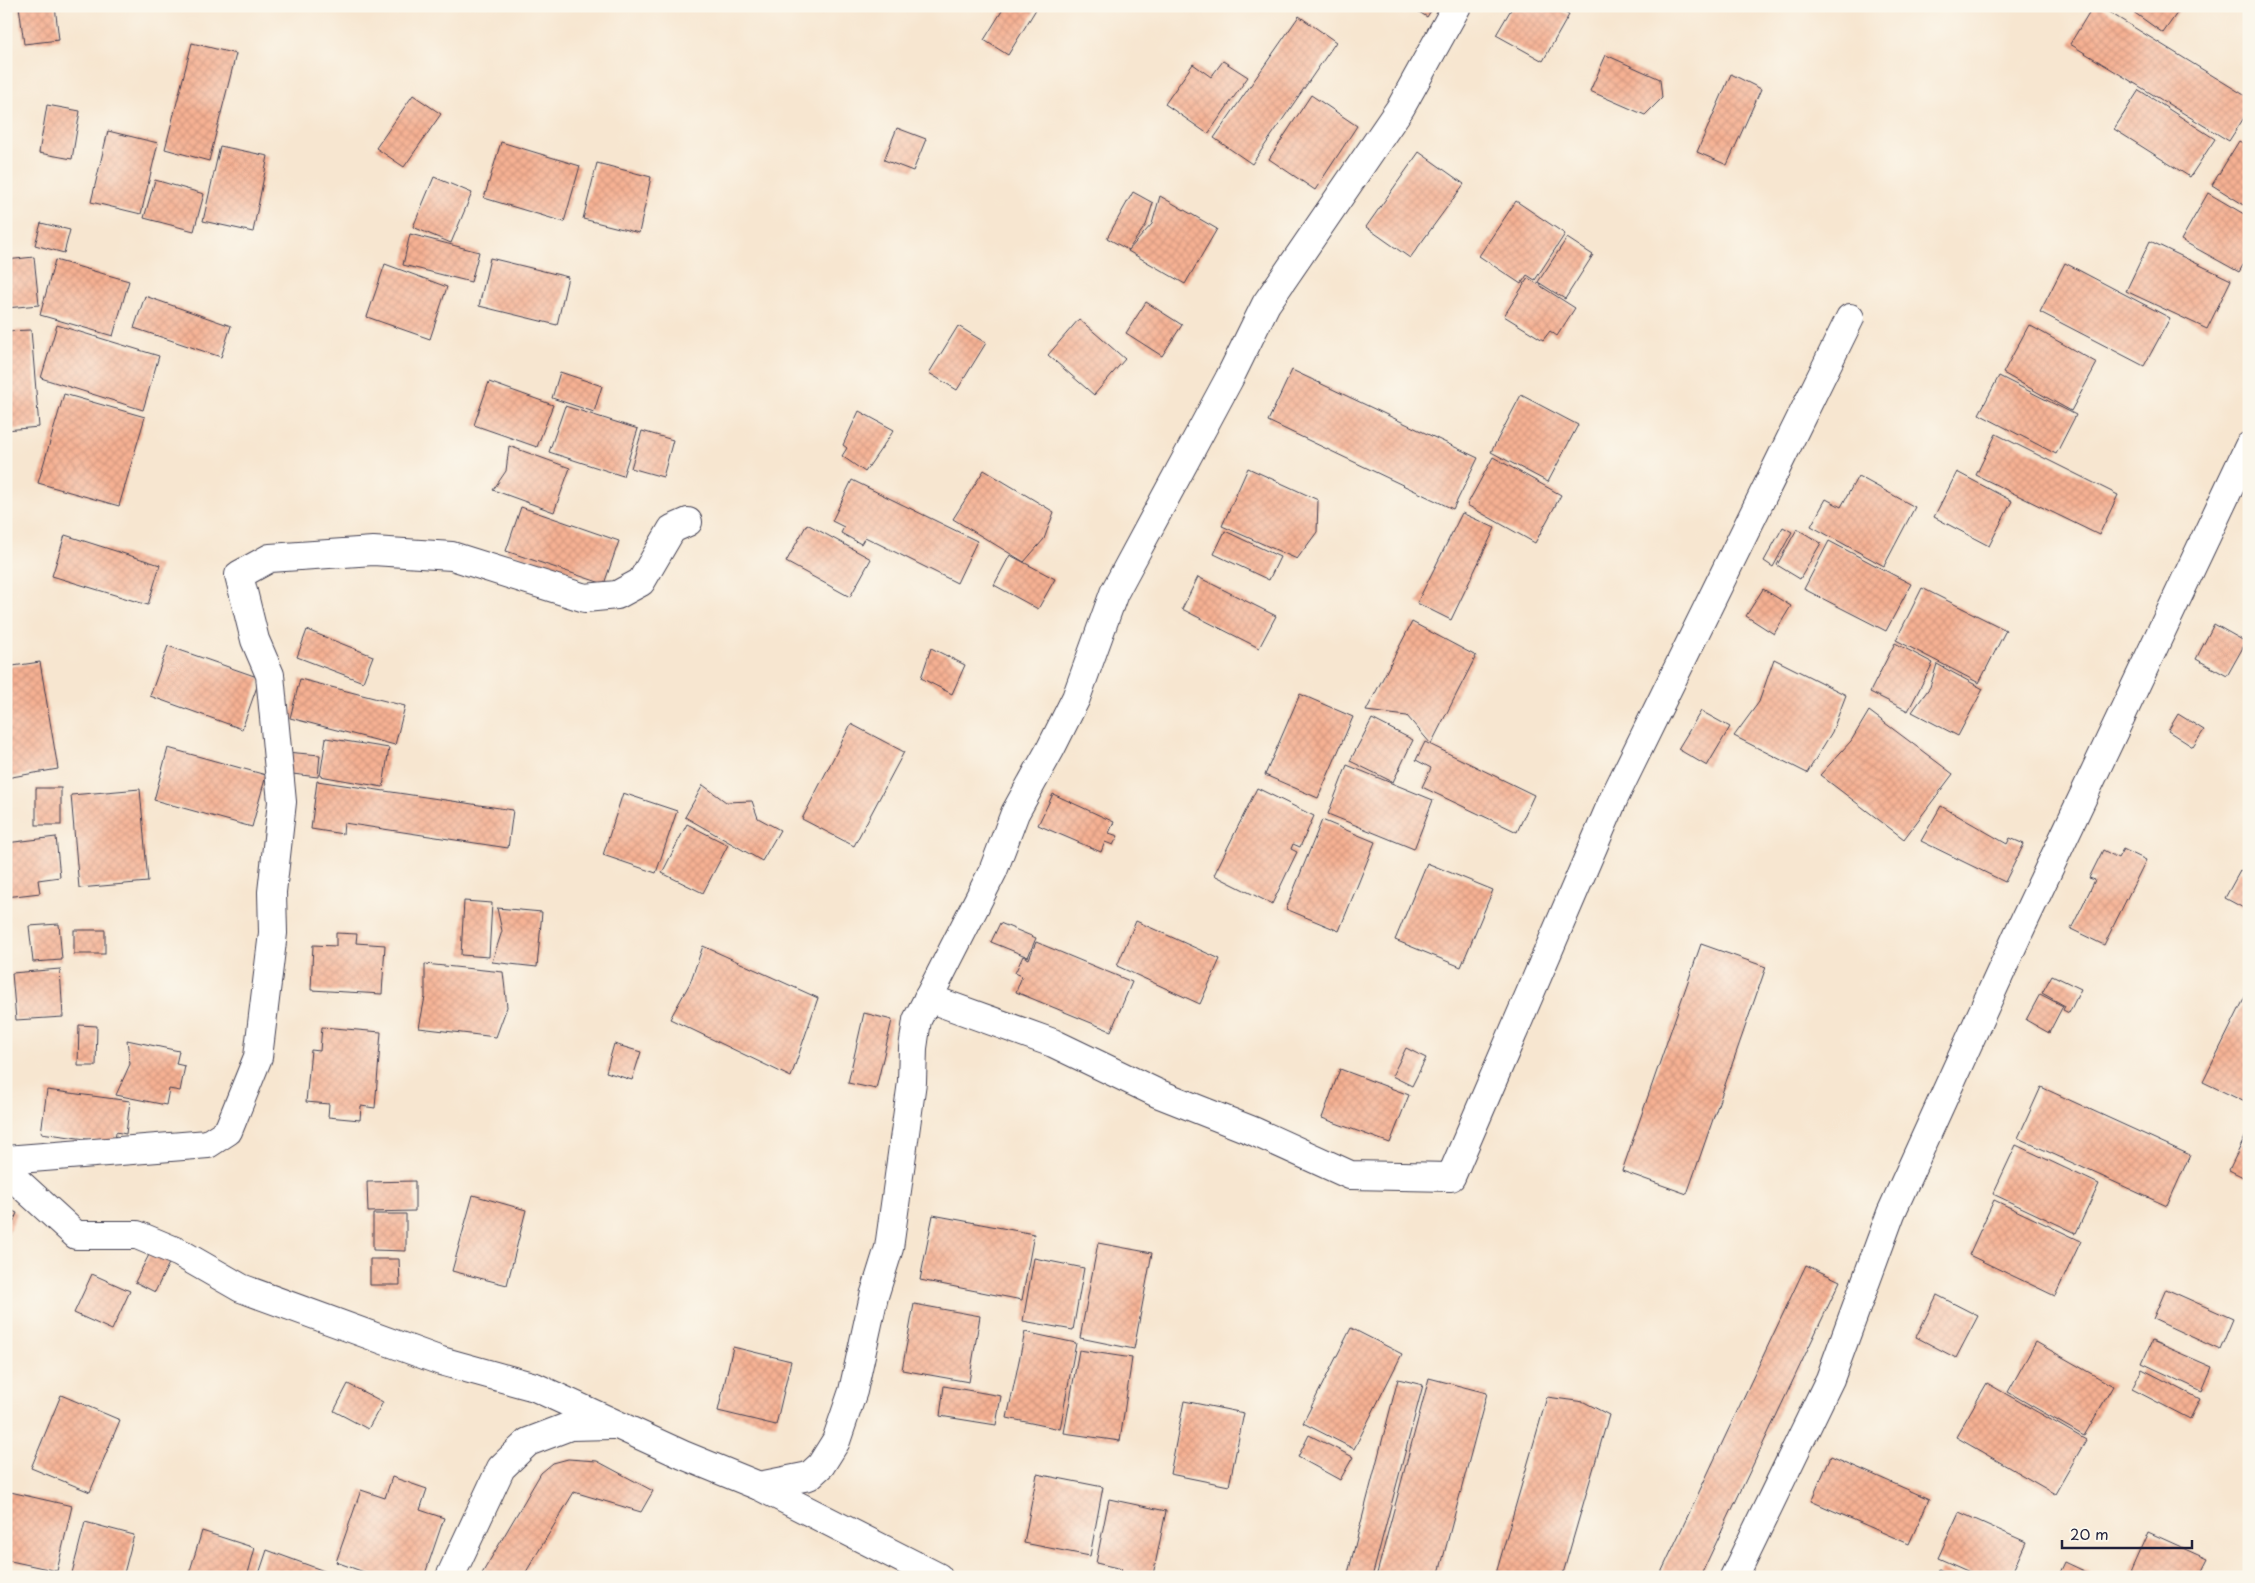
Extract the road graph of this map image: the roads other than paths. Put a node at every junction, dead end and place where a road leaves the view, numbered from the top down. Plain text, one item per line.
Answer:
1 (1458, 6) edge
2 (1850, 318) dead end
3 (2249, 446) edge
4 (688, 522) dead end
5 (928, 998) junction
6 (6, 1160) edge
7 (6, 1171) edge
8 (621, 1426) junction
9 (759, 1486) junction
10 (450, 1577) edge
11 (938, 1577) edge
12 (1734, 1577) edge

1 - 5 street
2 - 5 street
3 - 12 street
4 - 6 street
5 - 9 street
7 - 8 street
8 - 9 street
8 - 10 street
9 - 11 street

